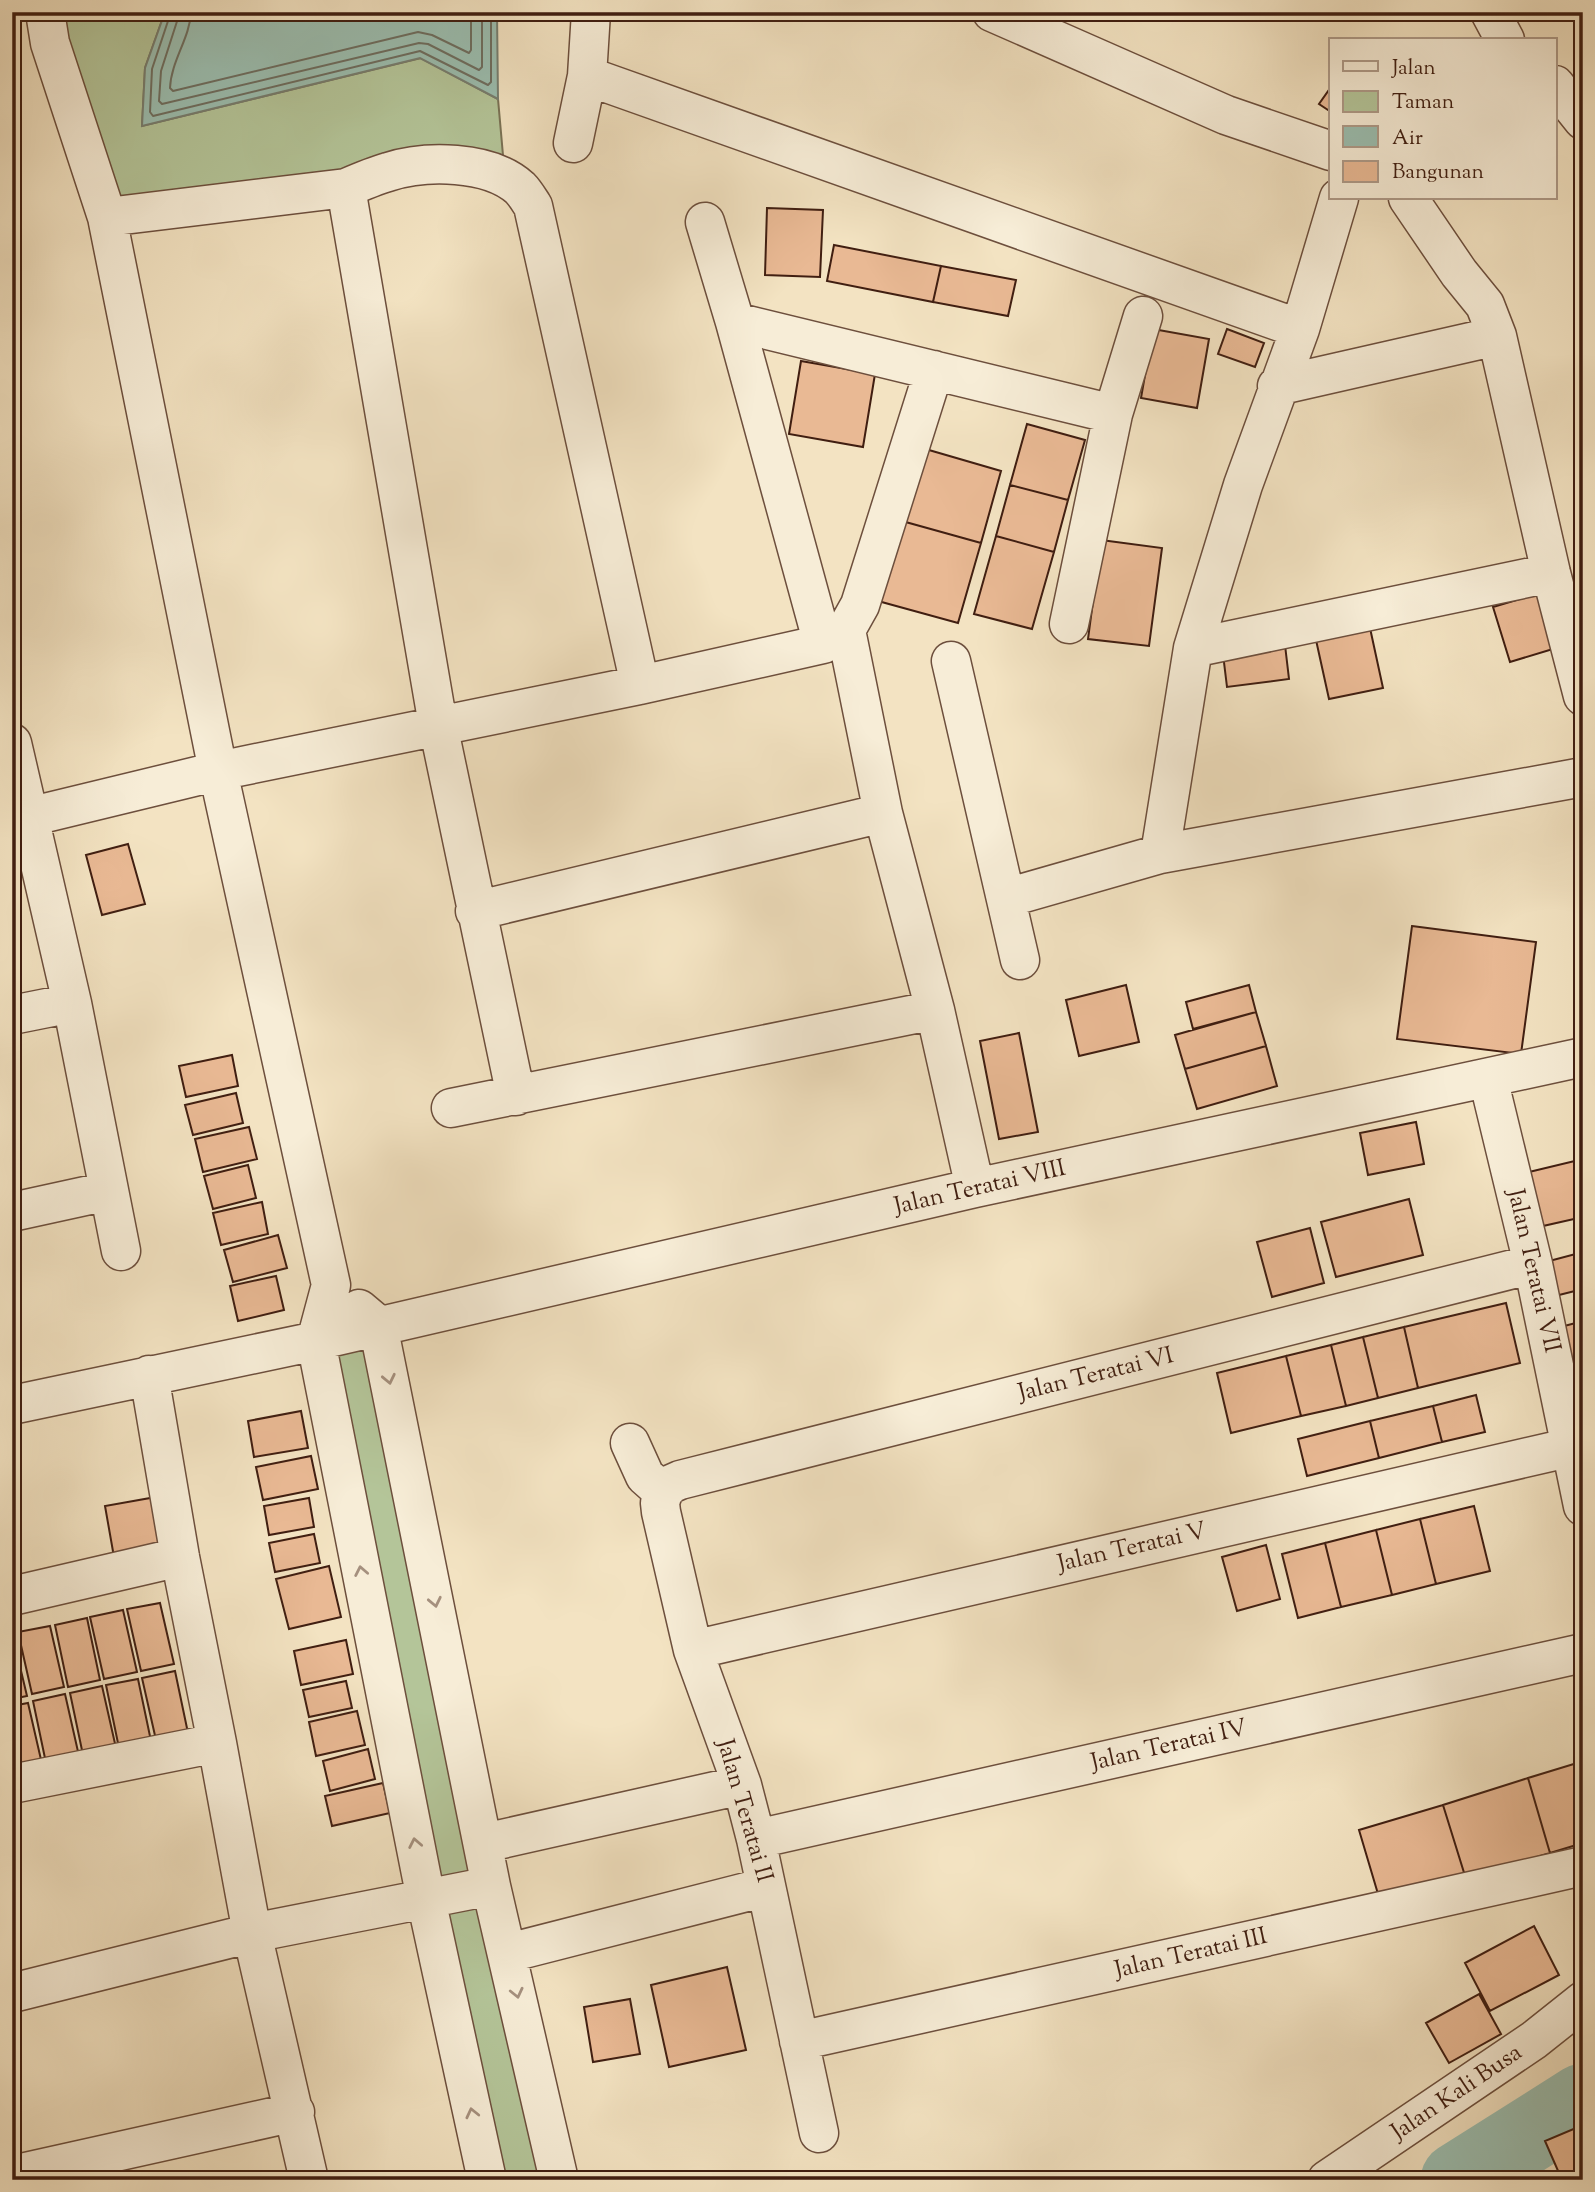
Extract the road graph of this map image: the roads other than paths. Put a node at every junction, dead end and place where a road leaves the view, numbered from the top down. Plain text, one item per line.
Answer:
1 (45, 12) edge
2 (591, 12) edge
3 (992, 12) edge
4 (1490, 12) edge
5 (1504, 38) edge
6 (587, 76) junction
7 (1556, 86) edge
8 (1583, 120) edge
9 (573, 143) dead end
10 (1329, 150) edge
11 (346, 187) junction
12 (1338, 200) edge
13 (1409, 200) edge
14 (107, 217) junction
15 (705, 222) dead end
16 (1143, 316) dead end
17 (735, 322) junction
18 (1300, 329) junction
19 (1497, 335) junction
20 (934, 370) junction
21 (1278, 386) junction
22 (1113, 414) junction
23 (1551, 573) junction
24 (1069, 624) dead end
25 (834, 637) junction
26 (1193, 648) junction
27 (951, 661) dead end
28 (640, 685) junction
29 (1583, 696) edge
30 (438, 725) junction
31 (12, 743) edge
32 (218, 771) junction
33 (1583, 777) edge
34 (883, 813) junction
35 (20, 819) edge
36 (1160, 854) junction
37 (1006, 898) junction
38 (475, 911) junction
39 (1020, 960) dead end
40 (72, 1003) junction
41 (935, 1010) junction
42 (12, 1016) edge
43 (1583, 1057) edge
44 (1488, 1077) junction
45 (516, 1096) junction
46 (451, 1108) dead end
47 (975, 1188) junction
48 (108, 1191) junction
49 (12, 1212) edge
50 (121, 1251) dead end
51 (1533, 1265) junction
52 (331, 1285) junction
53 (378, 1325) junction
54 (316, 1341) junction
55 (149, 1375) junction
56 (12, 1405) edge
57 (630, 1443) dead end
58 (1572, 1447) junction
59 (663, 1492) junction
60 (1583, 1506) edge
61 (180, 1557) junction
62 (12, 1596) edge
63 (693, 1650) junction
64 (1583, 1653) edge
65 (217, 1743) junction
66 (12, 1784) edge
67 (742, 1785) junction
68 (756, 1839) junction
69 (484, 1843) junction
70 (1583, 1866) edge
71 (491, 1886) junction
72 (766, 1886) junction
73 (426, 1899) junction
74 (252, 1933) junction
75 (508, 1953) junction
76 (12, 1993) edge
77 (1583, 2001) edge
78 (799, 2041) junction
79 (295, 2112) junction
80 (819, 2133) dead end
81 (126, 2165) edge
82 (12, 2175) edge
83 (309, 2180) edge
84 (487, 2180) edge
85 (559, 2180) edge
86 (1327, 2180) edge

1 - 14 street
2 - 6 street
3 - 10 street
4 - 5 street
6 - 9 street
6 - 18 street
7 - 8 street
11 - 14 street
11 - 28 street
11 - 30 street
12 - 18 street
13 - 19 street
14 - 32 street
15 - 17 street
16 - 22 street
17 - 20 street
17 - 25 street
18 - 21 street
19 - 21 street
19 - 23 street
20 - 22 street
20 - 25 street
21 - 26 street
22 - 24 street
23 - 26 street
23 - 29 street
25 - 28 street
25 - 34 street
26 - 36 street
27 - 37 street
28 - 30 street
30 - 32 street
30 - 38 street
31 - 35 street
32 - 35 street
32 - 52 street
33 - 36 street
34 - 38 street
34 - 41 street
35 - 40 street
36 - 37 street
37 - 39 street
38 - 45 street
40 - 42 street
40 - 48 street
41 - 45 street
41 - 47 street
43 - 44 street, Jalan Teratai VIII
44 - 47 street, Jalan Teratai VIII
44 - 51 street, Jalan Teratai VII
45 - 46 street
47 - 53 street, Jalan Teratai VIII
48 - 49 street
48 - 50 street
51 - 58 street, Jalan Teratai VII
51 - 59 street, Jalan Teratai VI
52 - 53 street
52 - 54 street
53 - 54 street, Jalan Teratai VIII
53 -> 69 street
54 - 55 street, Jalan Teratai VIII
73 -> 54 street
55 - 56 street, Jalan Teratai VIII
55 - 61 street
57 - 59 street
58 - 60 street, Jalan Teratai VII
58 - 63 street, Jalan Teratai V
59 - 63 street, Jalan Teratai II
61 - 62 street
61 - 65 street
63 - 67 street, Jalan Teratai II
64 - 68 street, Jalan Teratai IV
65 - 66 street
65 - 74 street
67 - 68 street, Jalan Teratai II
67 - 69 street
68 - 72 street, Jalan Teratai II
69 - 71 street
70 - 78 street, Jalan Teratai III
71 - 73 street
71 - 75 street
72 - 75 street
72 - 78 street, Jalan Teratai II
73 - 74 street
84 -> 73 street
74 - 76 street
74 - 79 street
75 -> 85 street
77 - 86 street, Jalan Kali Busa
78 - 80 street, Jalan Teratai II
79 - 81 street
79 - 83 street
81 - 82 street

